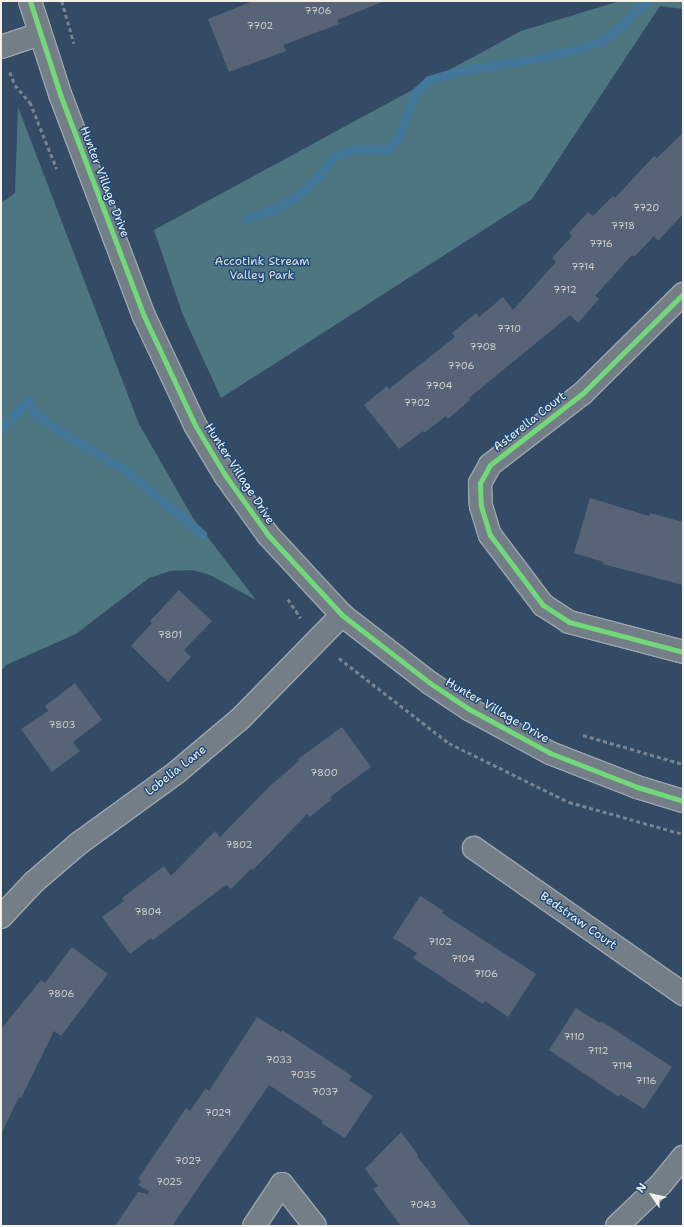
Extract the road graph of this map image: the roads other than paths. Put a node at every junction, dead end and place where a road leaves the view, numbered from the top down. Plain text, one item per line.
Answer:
1 (30, 1) edge
2 (40, 34) junction
3 (1, 47) edge
4 (683, 294) edge
5 (342, 615) junction
6 (683, 652) edge
7 (683, 801) edge
8 (474, 848) dead end
9 (1, 917) edge
10 (683, 994) edge
11 (683, 1157) edge
12 (254, 1226) edge
13 (315, 1226) edge
14 (618, 1226) edge

1 - 2 street, Hunter Village Drive
2 - 3 street
2 - 5 street, Hunter Village Drive
4 - 6 street, Asterella Court
5 - 7 street, Hunter Village Drive
5 - 9 street, Lobelia Lane
8 - 10 street, Bedstraw Court
11 - 14 street
12 - 13 street

